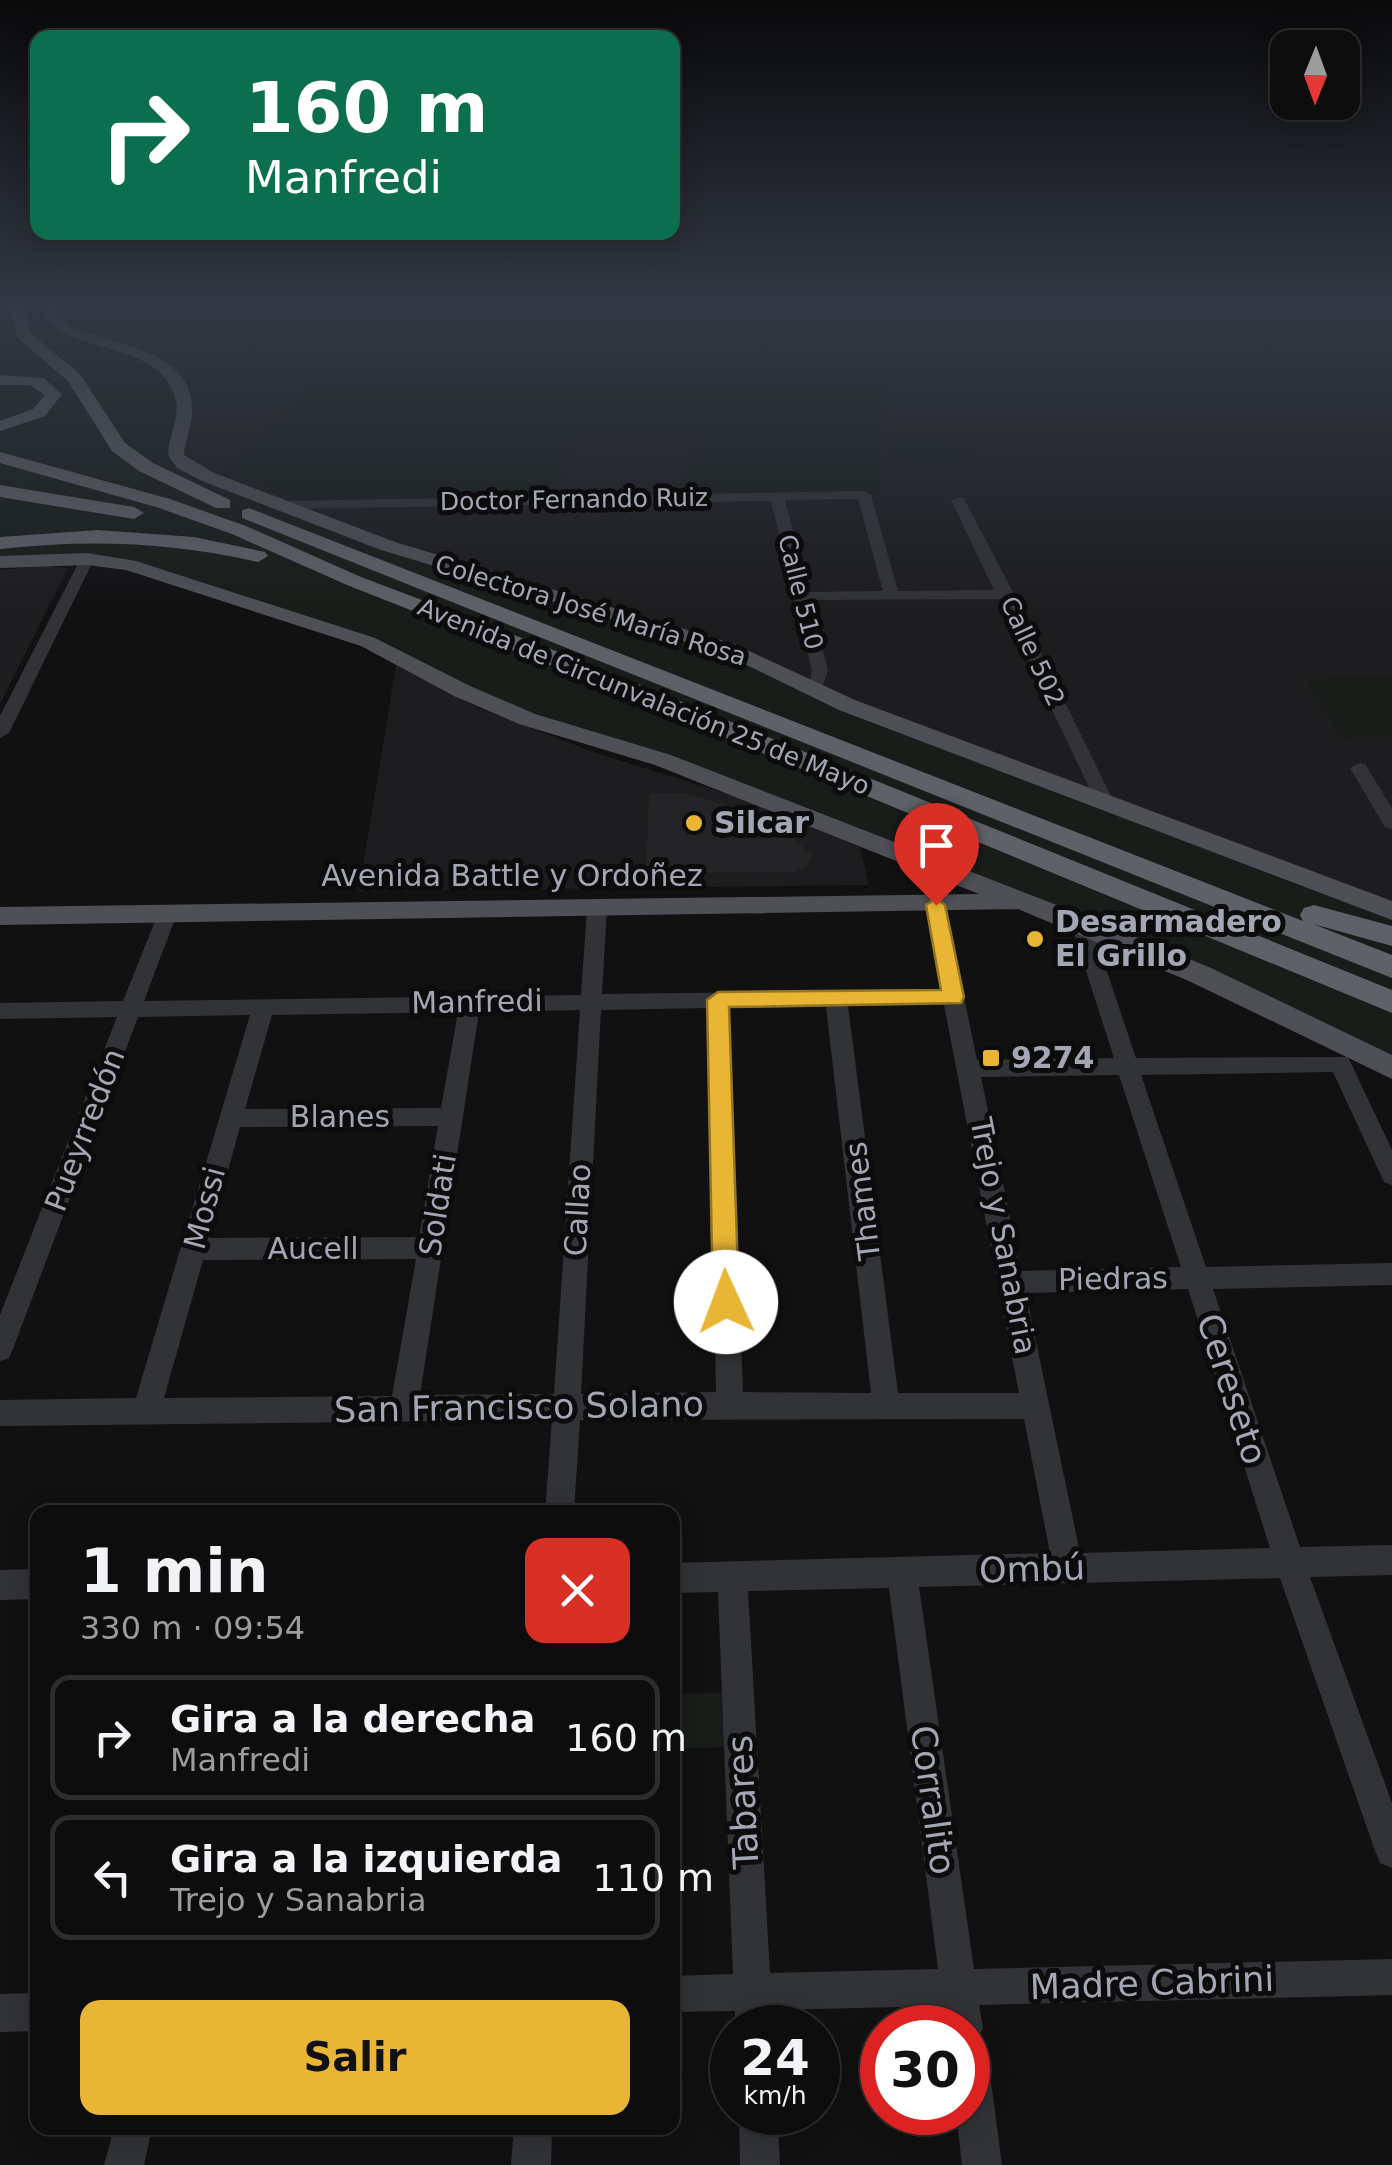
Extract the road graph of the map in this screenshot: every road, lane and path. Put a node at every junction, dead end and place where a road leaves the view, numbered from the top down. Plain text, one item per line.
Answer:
1 (45, 408) edge
2 (93, 408) edge
3 (184, 408) edge
4 (0, 426) edge
5 (0, 442) edge
6 (0, 457) edge
7 (0, 491) edge
8 (777, 496) junction
9 (958, 500) dead end
10 (222, 504) junction
11 (284, 505) junction
12 (0, 543) edge
13 (282, 550) junction
14 (87, 559) junction
15 (0, 562) edge
16 (354, 581) junction
17 (1007, 594) junction
18 (804, 596) junction
19 (892, 596) junction
20 (814, 688) junction
21 (0, 732) edge
22 (1360, 768) dead end
23 (1106, 804) junction
24 (1389, 812) edge
25 (1107, 853) junction
26 (1024, 902) junction
27 (936, 905) junction
28 (1383, 905) edge
29 (598, 908) junction
30 (168, 911) junction
31 (0, 916) edge
32 (1196, 920) junction
33 (1081, 924) junction
34 (1392, 936) edge
35 (1392, 967) edge
36 (953, 997) junction
37 (836, 998) junction
38 (718, 1000) junction
39 (591, 1001) junction
40 (470, 1002) junction
41 (1392, 1002) edge
42 (264, 1005) junction
43 (133, 1008) junction
44 (0, 1011) edge
45 (1392, 1016) edge
46 (1345, 1056) junction
47 (1125, 1065) junction
48 (968, 1068) junction
49 (1392, 1068) edge
50 (451, 1117) junction
51 (229, 1118) junction
52 (1392, 1176) edge
53 (432, 1248) junction
54 (194, 1249) junction
55 (1392, 1274) edge
56 (1195, 1278) junction
57 (1014, 1282) junction
58 (0, 1349) edge
59 (886, 1404) junction
60 (730, 1405) junction
61 (1037, 1406) junction
62 (404, 1407) junction
63 (568, 1407) junction
64 (146, 1412) junction
65 (0, 1413) edge
66 (561, 1505) edge
67 (1392, 1560) edge
68 (1290, 1562) junction
69 (1068, 1568) junction
70 (902, 1573) junction
71 (732, 1576) junction
72 (680, 1578) edge
73 (30, 1584) edge
74 (0, 1585) edge
75 (1392, 1851) edge
76 (1392, 1976) edge
77 (959, 1989) junction
78 (680, 1996) edge
79 (728, 2005) edge
80 (753, 2005) edge
81 (802, 2005) edge
82 (961, 2005) edge
83 (30, 2012) edge
84 (0, 2013) edge
85 (131, 2135) edge
86 (533, 2135) edge
87 (759, 2135) edge
88 (978, 2135) edge
89 (124, 2165) edge
90 (532, 2165) edge
91 (760, 2165) edge
92 (982, 2165) edge

1 - 4 highway
2 - 10 highway
3 - 11 main road, Colectora José María Rosa
5 - 10 highway, Avenida de Circunvalación 25 de Mayo
6 - 13 highway, Avenida de Circunvalación 25 de Mayo
7 - 13 highway
8 - 11 street, Doctor Fernando Ruiz
8 - 18 street, Calle 510
8 - 19 street, Doctor Fernando Ruiz
9 - 17 street, Calle 502
10 - 25 highway, Avenida de Circunvalación 25 de Mayo
11 - 20 main road, Colectora José María Rosa
12 - 16 highway
13 - 16 highway, Avenida de Circunvalación 25 de Mayo
14 - 15 main road
14 - 21 street
14 - 26 main road
16 - 32 highway, Avenida de Circunvalación 25 de Mayo
17 - 19 street
17 - 23 street, Calle 502
18 - 19 street
18 - 20 street, Calle 510
20 - 23 main road, Colectora José María Rosa
22 - 24 street
23 - 28 main road, Colectora José María Rosa
25 - 34 highway
25 - 35 highway, Avenida de Circunvalación 25 de Mayo
26 - 27 main road, Avenida Battle y Ordoñez
26 - 33 main road
27 - 29 main road, Avenida Battle y Ordoñez
27 - 36 street, Trejo y Sanabria
29 - 30 main road, Avenida Battle y Ordoñez
29 - 39 street, Callao
30 - 31 main road, Avenida Battle y Ordoñez
30 - 43 street, Pueyrredón
32 - 41 highway, Avenida de Circunvalación 25 de Mayo
32 - 45 highway
33 - 46 main road
33 - 47 street, Cereseto
36 - 37 street, Manfredi
36 - 48 street, Trejo y Sanabria
37 - 38 street, Manfredi
37 - 59 street, Thames
38 - 39 street, Manfredi
38 - 60 street
39 - 40 street, Manfredi
39 - 63 street, Callao
40 - 42 street, Manfredi
40 - 50 street, Soldati
42 - 43 street, Manfredi
42 - 51 street, Mossi
43 - 44 street, Manfredi
43 - 58 street, Pueyrredón
46 - 47 street
46 - 49 main road
46 - 52 street
47 - 48 street
47 - 56 street, Cereseto
48 - 57 street, Trejo y Sanabria
50 - 51 street, Blanes
50 - 53 street, Soldati
51 - 54 street, Mossi
53 - 54 street, Aucell
53 - 62 street, Soldati
54 - 64 street, Mossi
55 - 56 street, Piedras
56 - 57 street, Piedras
56 - 68 street, Cereseto
57 - 61 street, Trejo y Sanabria
59 - 60 street, San Francisco Solano
59 - 61 street, San Francisco Solano
60 - 63 street, San Francisco Solano
61 - 69 street, Trejo y Sanabria
62 - 63 street, San Francisco Solano
62 - 64 street, San Francisco Solano
63 - 66 street, Callao
64 - 65 street, San Francisco Solano
67 - 68 street, Ombú
68 - 69 street, Ombú
68 - 75 street, Cereseto
69 - 70 street, Ombú
70 - 71 street, Ombú
70 - 77 street, Corralito
71 - 72 street, Ombú
71 - 80 street, Tabares
73 - 74 street
76 - 77 street, Madre Cabrini
77 - 81 street, Madre Cabrini
77 - 82 street, Corralito
78 - 79 street, Madre Cabrini
83 - 84 street
85 - 89 street
86 - 90 street
87 - 91 street
88 - 92 street

